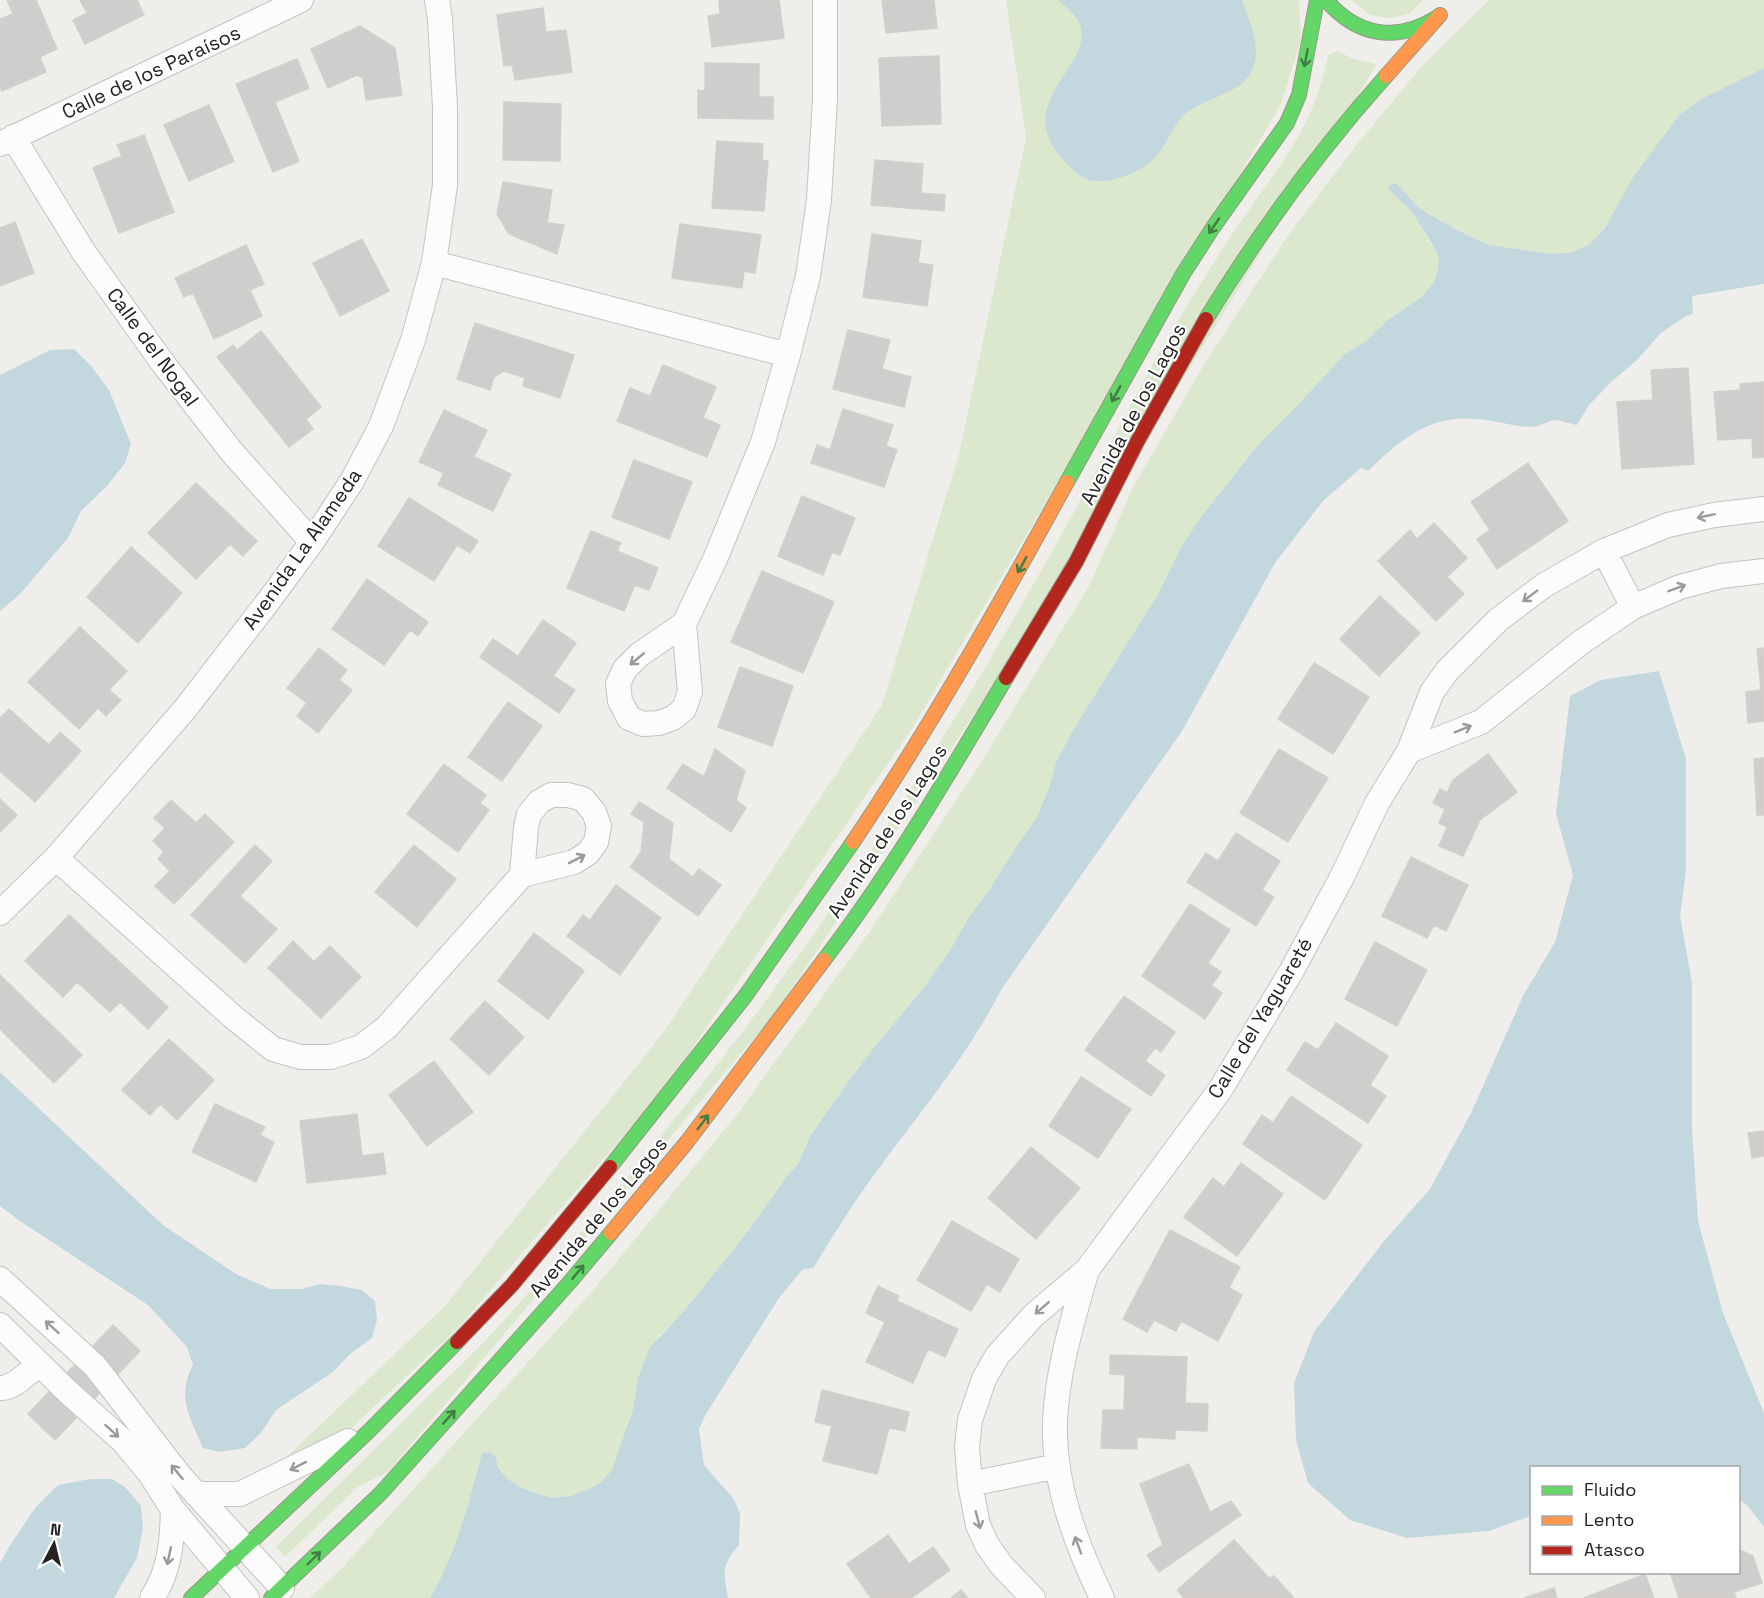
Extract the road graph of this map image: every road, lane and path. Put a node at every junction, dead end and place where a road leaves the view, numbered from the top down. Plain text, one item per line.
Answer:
1 (301, 0) edge
2 (436, 0) edge
3 (825, 0) edge
4 (1317, 0) edge
5 (1326, 0) edge
6 (7, 140) edge
7 (434, 263) junction
8 (788, 355) junction
9 (1764, 509) edge
10 (312, 542) junction
11 (1604, 551) junction
12 (1764, 572) edge
13 (1633, 607) junction
14 (684, 624) dead end
15 (1409, 751) junction
16 (56, 858) junction
17 (522, 875) dead end
18 (0, 913) edge
19 (1087, 1270) junction
20 (0, 1279) edge
21 (0, 1325) edge
22 (39, 1364) junction
23 (0, 1388) edge
24 (369, 1431) junction
25 (1058, 1467) junction
26 (970, 1484) junction
27 (196, 1494) junction
28 (173, 1510) junction
29 (244, 1548) junction
30 (222, 1569) junction
31 (276, 1593) edge
32 (152, 1598) edge
33 (191, 1598) edge
34 (247, 1598) edge
35 (1034, 1598) edge
36 (1102, 1598) edge

1 - 6 street, Calle de los Paraísos
2 - 7 street, Avenida La Alameda
3 - 8 street
4 -> 24 street, Avenida de los Lagos
31 -> 5 street, Avenida de los Lagos
6 - 10 street, Calle del Nogal
7 - 8 street
7 - 10 street, Avenida La Alameda
8 - 14 street
9 -> 11 street, Calle del Yaguareté
10 - 16 street, Avenida La Alameda
11 - 13 street
11 -> 15 street, Calle del Yaguareté
13 -> 12 street
15 -> 13 street
15 - 19 street, Calle del Yaguareté
16 - 17 street
16 - 18 street, Avenida La Alameda
19 - 25 street, Calle del Yaguareté
19 -> 26 street, Calle del Yaguareté
27 -> 20 street
21 - 22 street
22 - 23 street
22 -> 28 street
24 -> 27 street
24 - 29 street, Avenida de los Lagos
25 - 26 street
36 -> 25 street, Calle del Yaguareté
26 -> 35 street, Calle del Yaguareté
27 - 29 street
28 - 30 street
28 -> 32 street
29 - 30 street, Avenida de los Lagos
29 - 31 street
30 - 33 street, Avenida de los Lagos
30 - 34 street

